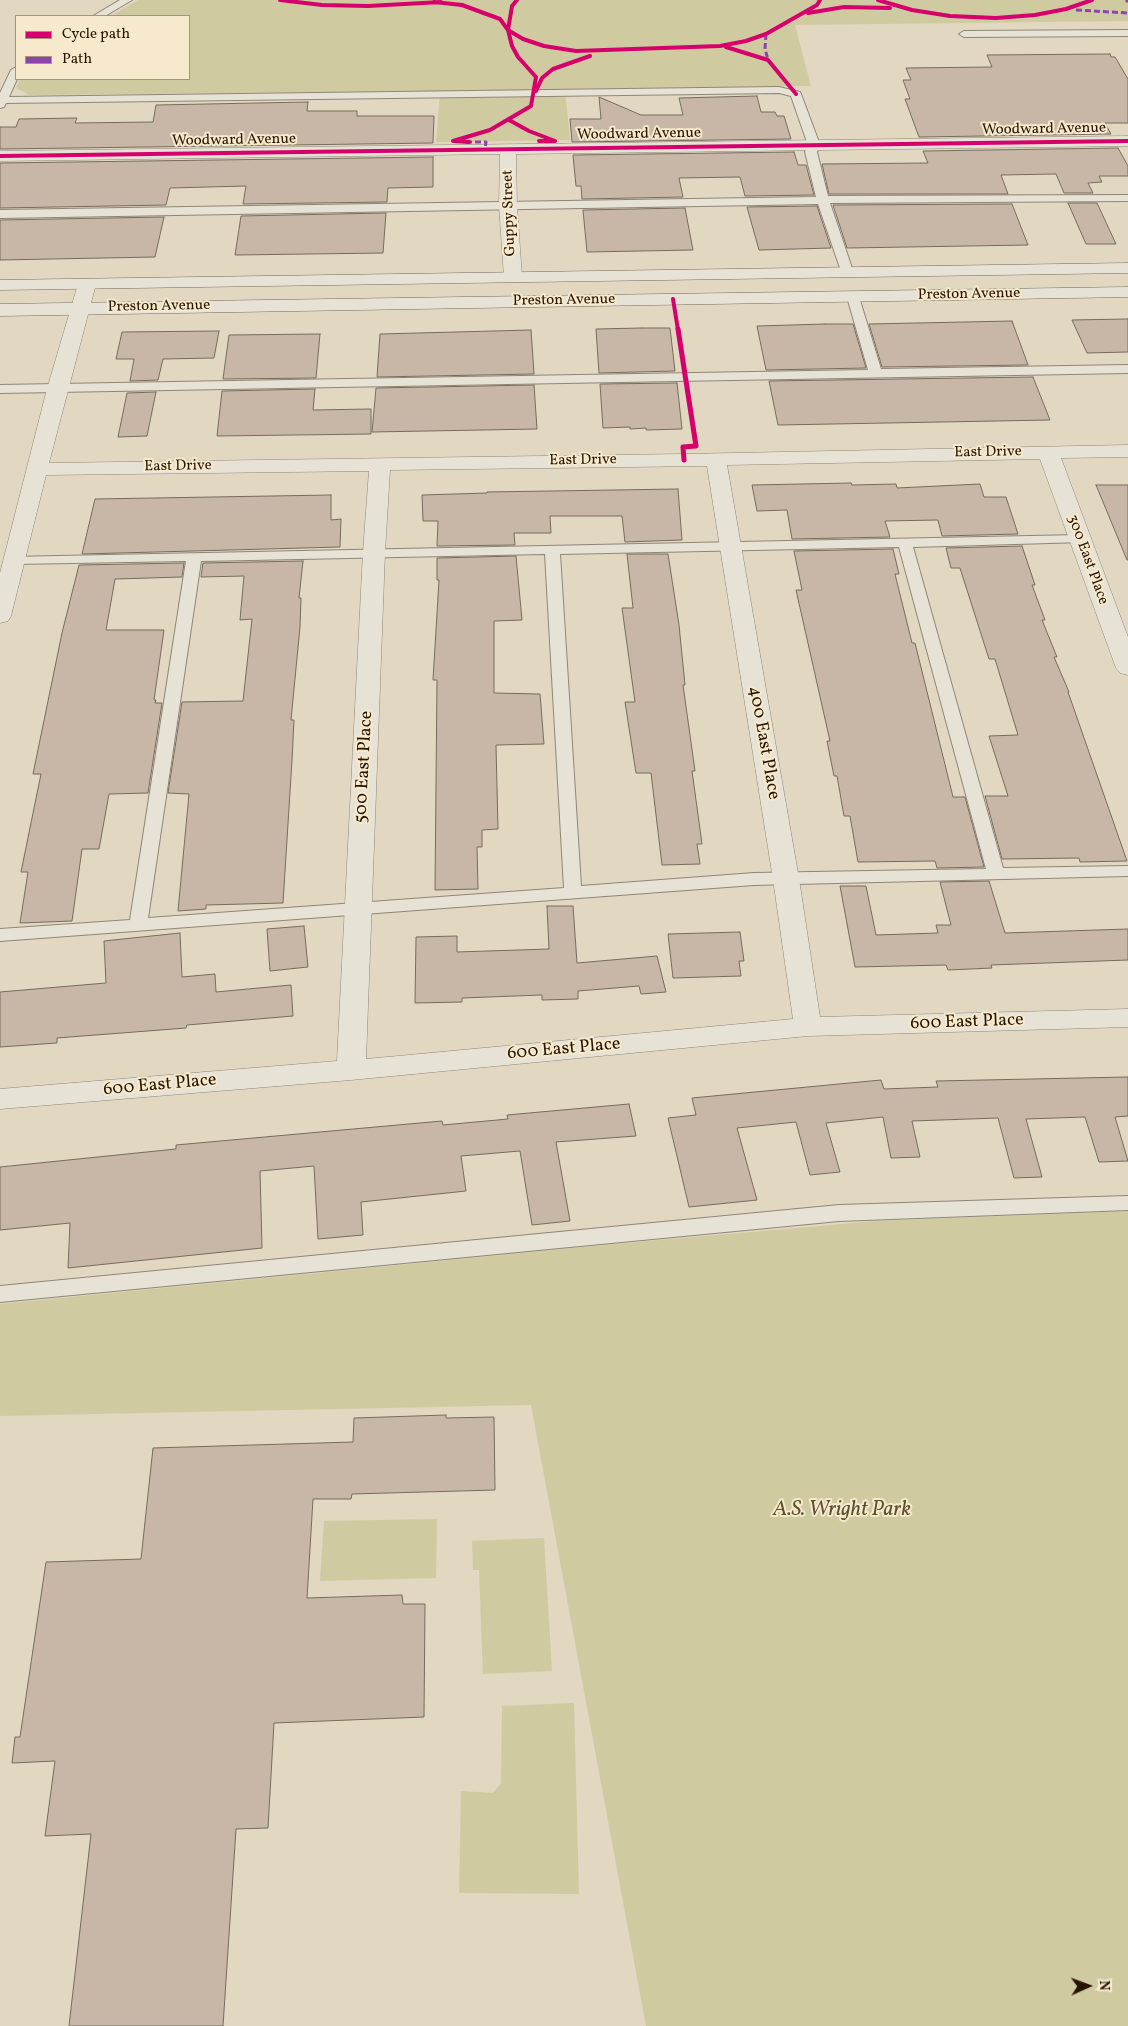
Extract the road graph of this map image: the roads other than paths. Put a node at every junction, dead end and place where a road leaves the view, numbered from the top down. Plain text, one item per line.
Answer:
1 (127, 0) edge
2 (100, 15) edge
3 (1128, 33) edge
4 (964, 34) dead end
5 (15, 72) edge
6 (1, 102) edge
7 (1128, 141) edge
8 (814, 145) junction
9 (508, 150) junction
10 (0, 156) edge
11 (1128, 198) edge
12 (823, 200) junction
13 (508, 206) junction
14 (0, 214) edge
15 (1128, 268) edge
16 (847, 271) junction
17 (513, 277) junction
18 (87, 284) junction
19 (0, 285) edge
20 (1128, 292) edge
21 (853, 297) junction
22 (79, 309) junction
23 (0, 310) edge
24 (1128, 369) edge
25 (876, 373) junction
26 (0, 389) edge
27 (57, 389) junction
28 (1128, 451) edge
29 (1048, 452) junction
30 (716, 459) junction
31 (380, 464) junction
32 (38, 469) junction
33 (1079, 539) junction
34 (905, 543) junction
35 (729, 545) junction
36 (552, 550) junction
37 (374, 552) junction
38 (194, 556) junction
39 (15, 560) junction
40 (0, 616) edge
41 (1128, 668) edge
42 (1128, 871) edge
43 (996, 874) junction
44 (786, 879) junction
45 (573, 892) junction
46 (358, 908) junction
47 (138, 925) junction
48 (0, 935) edge
49 (1128, 1018) edge
50 (808, 1027) junction
51 (351, 1070) junction
52 (0, 1099) edge
53 (1128, 1203) edge
54 (0, 1294) edge

1 - 2 lane
3 - 4 lane
5 - 6 lane
6 - 8 lane
7 - 8 street, Woodward Avenue
8 - 9 street, Woodward Avenue
8 - 12 lane
9 - 10 street, Woodward Avenue
9 - 13 street, Guppy Street
11 - 12 lane
12 - 13 lane
12 - 16 lane
13 - 14 lane
13 - 17 street, Guppy Street
15 - 16 street, Preston Avenue
16 - 17 street, Preston Avenue
17 - 18 street, Preston Avenue
18 - 19 street, Preston Avenue
18 - 22 street
20 - 21 street, Preston Avenue
21 - 22 street, Preston Avenue
21 - 25 lane
22 - 23 street, Preston Avenue
22 - 27 street
24 - 25 lane
25 - 27 lane
26 - 27 lane
27 - 32 street
28 - 29 street, East Drive
29 - 30 street, East Drive
29 - 33 street, 300 East Place
30 - 31 street, East Drive
30 - 35 street, 400 East Place
31 - 32 street, East Drive
31 - 37 street, 500 East Place
32 - 39 street
33 - 34 lane
33 - 41 street, 300 East Place
34 - 35 lane
34 - 43 lane
35 - 36 lane
35 - 44 street, 400 East Place
36 - 37 lane
36 - 45 lane
37 - 38 lane
37 - 46 street, 500 East Place
38 - 39 lane
38 - 47 lane
39 - 40 street
42 - 43 lane
43 - 44 lane
44 - 45 lane
44 - 50 street, 400 East Place
45 - 46 lane
46 - 47 lane
46 - 51 street, 500 East Place
47 - 48 lane
49 - 50 street, 600 East Place
50 - 51 street, 600 East Place
51 - 52 street, 600 East Place
53 - 54 lane

